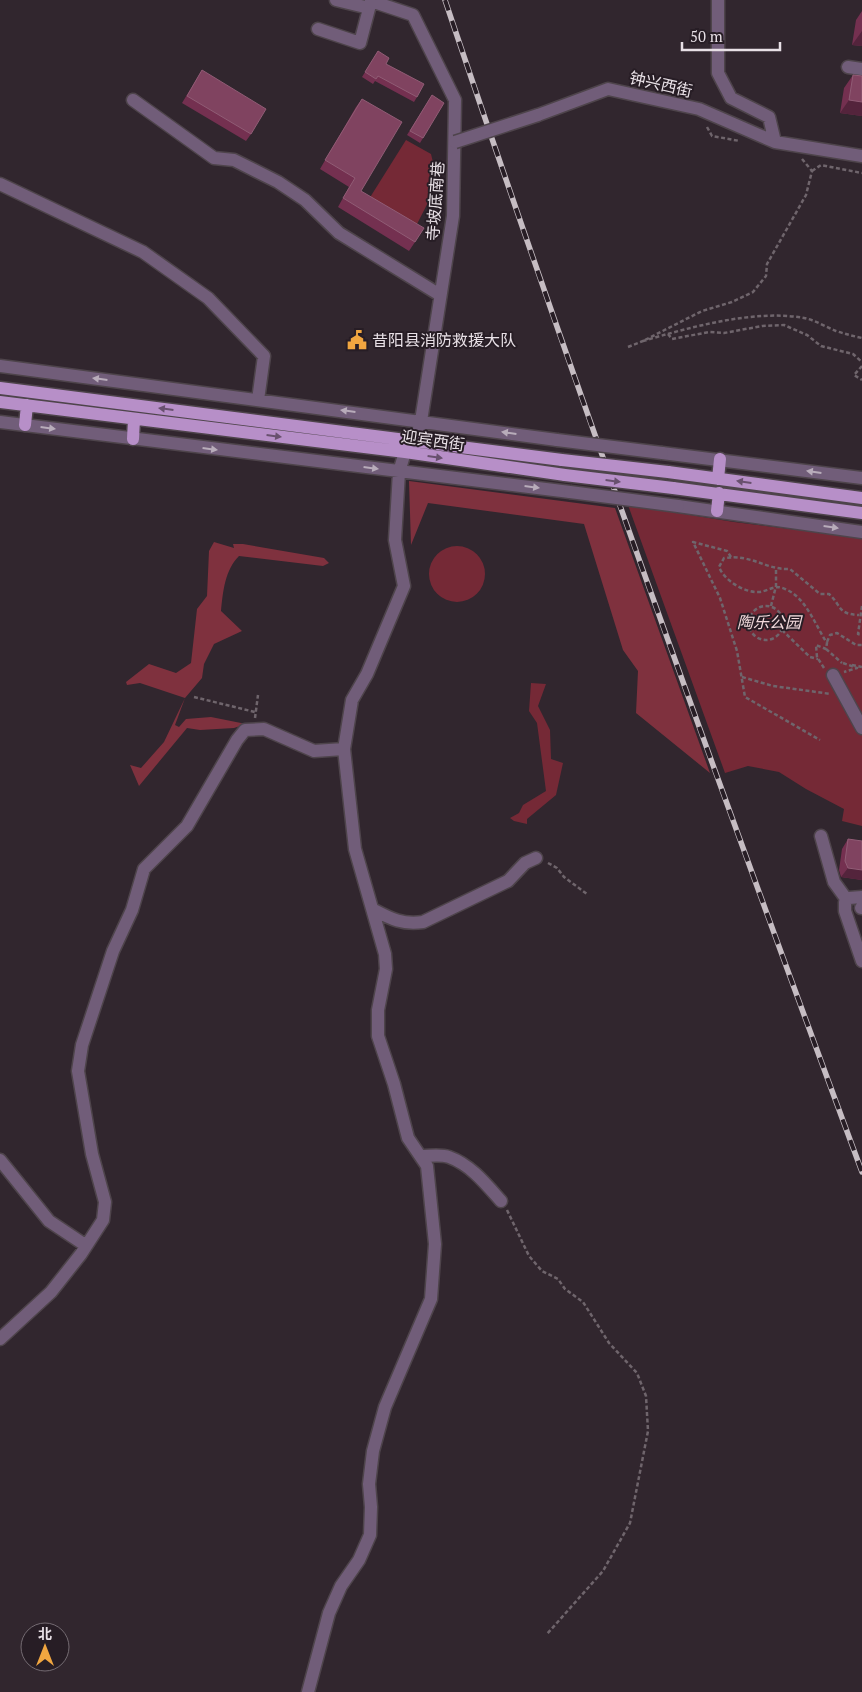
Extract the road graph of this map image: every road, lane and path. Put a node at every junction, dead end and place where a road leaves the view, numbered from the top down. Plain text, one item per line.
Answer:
1 (336, 0) edge
2 (718, 0) edge
3 (371, 3) edge
4 (318, 29) dead end
5 (848, 67) dead end
6 (862, 69) edge
7 (133, 100) dead end
8 (699, 110) junction
9 (455, 142) junction
10 (746, 142) dead end
11 (775, 142) junction
12 (795, 156) dead end
13 (862, 156) edge
14 (812, 171) junction
15 (862, 173) edge
16 (0, 184) edge
17 (440, 296) junction
18 (668, 334) junction
19 (862, 338) edge
20 (644, 341) junction
21 (628, 347) dead end
22 (862, 362) edge
23 (0, 366) edge
24 (862, 366) edge
25 (862, 380) edge
26 (0, 388) edge
27 (258, 400) junction
28 (0, 402) edge
29 (27, 405) junction
30 (134, 419) junction
31 (421, 421) junction
32 (0, 422) edge
33 (25, 425) junction
34 (133, 439) junction
35 (416, 440) junction
36 (405, 452) junction
37 (720, 459) junction
38 (399, 472) junction
39 (862, 478) edge
40 (718, 479) junction
41 (720, 493) junction
42 (862, 498) edge
43 (717, 511) junction
44 (862, 513) edge
45 (862, 532) edge
46 (731, 557) junction
47 (776, 569) junction
48 (776, 586) junction
49 (771, 606) junction
50 (862, 606) edge
51 (859, 615) junction
52 (782, 630) junction
53 (862, 635) edge
54 (827, 643) junction
55 (862, 645) edge
56 (826, 649) junction
57 (818, 659) junction
58 (843, 663) junction
59 (862, 667) edge
60 (833, 675) junction
61 (742, 677) junction
62 (258, 695) dead end
63 (843, 695) junction
64 (194, 697) dead end
65 (255, 712) junction
66 (862, 728) edge
67 (256, 730) junction
68 (820, 740) dead end
69 (344, 749) junction
70 (821, 836) dead end
71 (536, 858) joint
72 (587, 894) dead end
73 (862, 897) edge
74 (847, 900) junction
75 (374, 910) junction
76 (862, 961) edge
77 (421, 1156) junction
78 (0, 1160) edge
79 (501, 1201) joint
80 (85, 1245) junction
81 (0, 1339) edge
82 (548, 1634) dead end
83 (308, 1692) edge

1 - 3 street, 寺坡底南巷
2 - 11 street
3 - 4 street
3 - 9 street, 寺坡底南巷
5 - 6 street
7 - 17 street
8 - 9 street, 钟兴西街, bridge
8 - 10 path
8 - 11 street, 钟兴西街
9 - 17 street, 寺坡底南巷
11 - 13 street, 钟兴西街
12 - 14 path
14 - 15 path
14 - 20 path
16 - 27 street
17 - 31 street, 寺坡底南巷
18 - 19 path
18 - 20 path
18 - 22 path
20 - 21 path
27 -> 23 street
24 - 25 path
35 -> 26 main road, 迎宾西街
31 -> 27 street
28 - 29 main road, 迎宾西街
29 - 30 main road, 迎宾西街
29 - 33 main road
30 - 34 main road
30 -> 36 main road, 迎宾西街
31 - 35 street, 寺坡底南巷
37 -> 31 street, bridge
32 - 33 street
33 -> 34 street
34 -> 38 street
35 - 36 main road
35 - 40 main road, 迎宾西街, bridge
36 - 38 street
36 -> 41 main road, 迎宾西街, bridge
39 -> 37 street
37 - 40 main road
38 -> 43 street, bridge
38 - 69 street
42 -> 40 main road, 迎宾西街
41 - 43 main road
41 - 44 main road, 迎宾西街
43 -> 45 street
46 - 47 path
46 - 48 path
46 - 61 path
47 - 48 path
47 - 51 path
48 - 49 path
48 - 54 path
49 - 52 path
49 - 52 path
50 - 51 path
51 - 53 path
52 - 57 path
54 - 55 path
54 - 56 path
56 - 57 path
56 - 58 path
57 - 60 path
58 - 59 path
58 - 60 path
60 - 63 street
61 - 63 path
61 - 68 path
62 - 65 path
63 - 66 street
64 - 65 path
65 - 67 path
67 - 69 street
67 - 80 street
69 - 75 street
70 - 74 street
71 - 72 path
71 - 75 street
73 - 74 street
74 - 76 street
75 - 77 street
77 - 79 street
77 - 83 street
78 - 80 street
79 - 82 path
80 - 81 street

